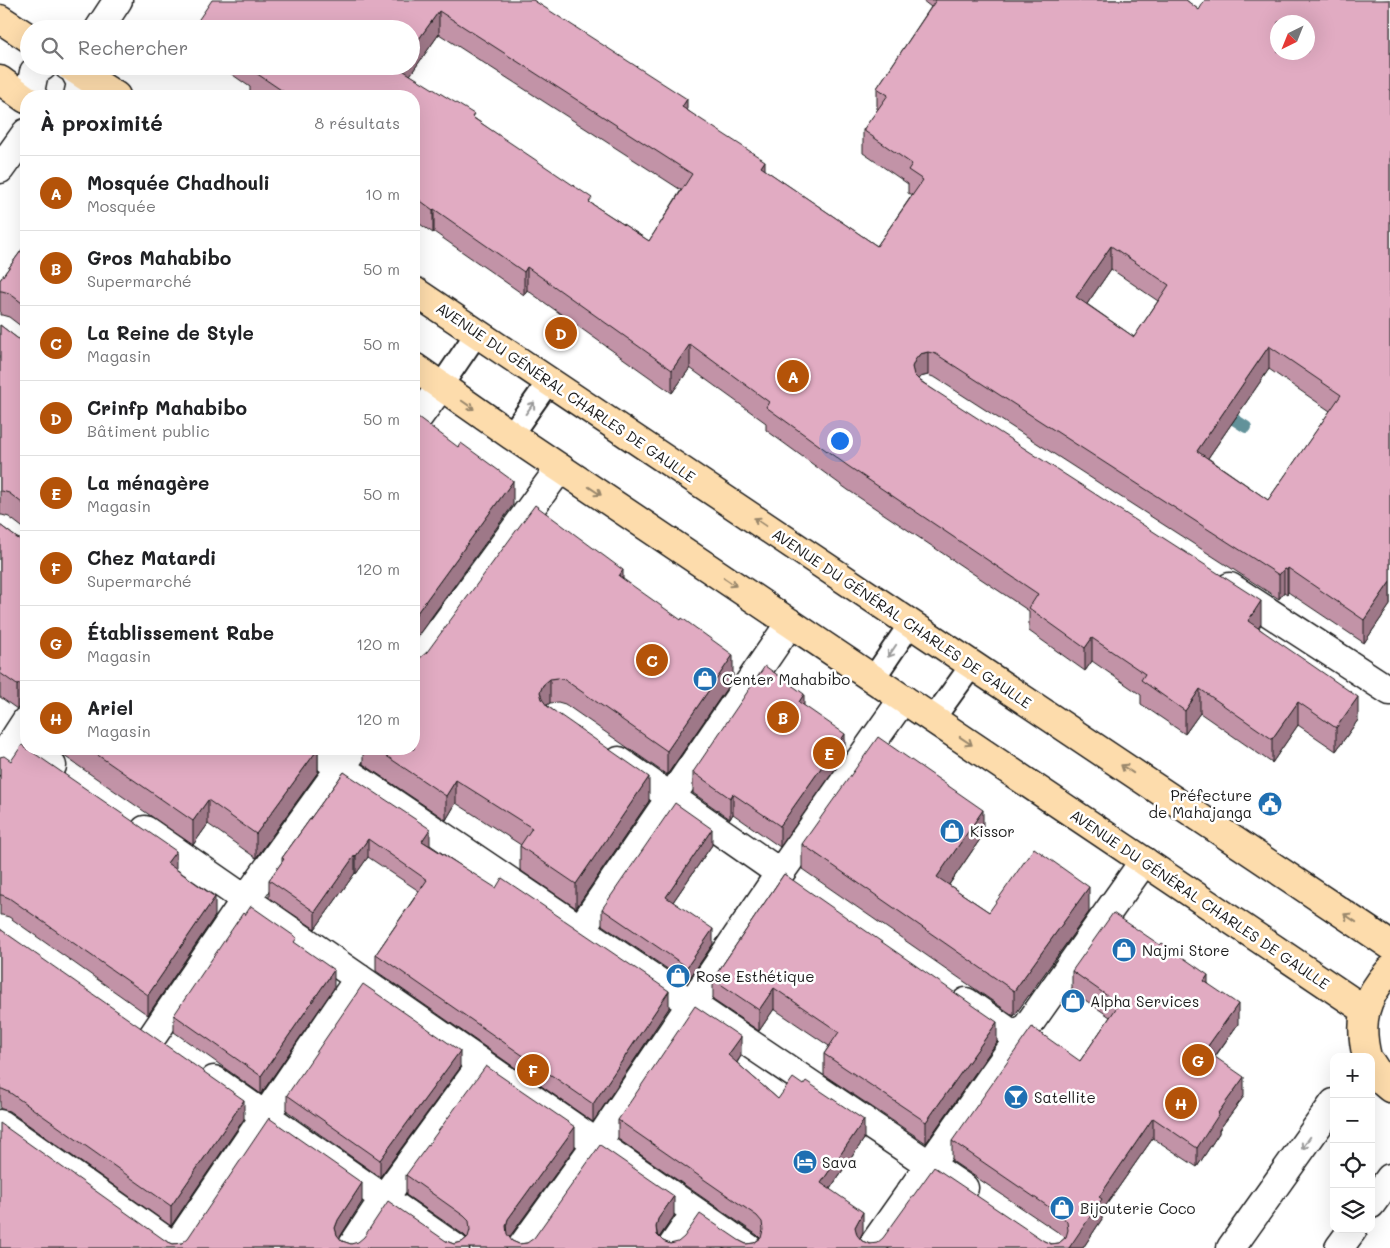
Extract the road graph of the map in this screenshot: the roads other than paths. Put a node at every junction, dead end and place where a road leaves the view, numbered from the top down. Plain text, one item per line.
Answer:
1 (118, 0) edge
2 (0, 19) edge
3 (105, 20) edge
4 (20, 32) edge
5 (33, 75) edge
6 (76, 75) edge
7 (83, 75) edge
8 (0, 80) edge
9 (30, 90) edge
10 (79, 90) edge
11 (107, 90) edge
12 (20, 95) edge
13 (20, 141) edge
14 (0, 169) edge
15 (420, 295) edge
16 (477, 333) junction
17 (420, 371) edge
18 (549, 382) junction
19 (441, 386) junction
20 (420, 415) edge
21 (511, 435) junction
22 (560, 468) junction
23 (1210, 574) edge
24 (790, 623) junction
25 (911, 623) junction
26 (420, 659) edge
27 (972, 665) junction
28 (873, 679) junction
29 (1390, 691) edge
30 (903, 698) junction
31 (933, 719) junction
32 (597, 745) edge
33 (35, 755) edge
34 (347, 758) edge
35 (72, 780) edge
36 (670, 796) junction
37 (126, 818) edge
38 (1144, 861) junction
39 (788, 878) junction
40 (245, 900) junction
41 (580, 930) junction
42 (1390, 945) edge
43 (1390, 970) edge
44 (359, 978) junction
45 (945, 987) edge
46 (690, 1004) junction
47 (1365, 1010) junction
48 (129, 1020) edge
49 (1018, 1038) junction
50 (1366, 1053) edge
51 (482, 1064) junction
52 (192, 1065) edge
53 (1375, 1069) edge
54 (1390, 1088) edge
55 (1330, 1109) edge
56 (264, 1115) junction
57 (0, 1124) edge
58 (597, 1143) junction
59 (929, 1165) junction
60 (1390, 1178) edge
61 (384, 1198) junction
62 (1375, 1199) edge
63 (987, 1204) edge
64 (696, 1212) junction
65 (1350, 1233) edge
66 (176, 1248) edge
67 (351, 1248) edge
68 (455, 1248) edge
69 (521, 1248) edge
70 (671, 1248) edge
71 (748, 1248) edge
72 (871, 1248) edge
73 (1231, 1248) edge
74 (1339, 1248) edge

1 - 3 street
2 - 4 main road
5 - 9 street
6 - 10 street
7 - 11 main road
8 - 12 main road
13 - 14 street
15 - 16 main road, AVENUE DU GÉNÉRAL CHARLES DE GAULLE
16 - 18 main road, AVENUE DU GÉNÉRAL CHARLES DE GAULLE
16 - 19 lane
17 - 19 main road, AVENUE DU GÉNÉRAL CHARLES DE GAULLE
21 -> 18 lane
25 -> 18 main road, AVENUE DU GÉNÉRAL CHARLES DE GAULLE
19 - 20 street
19 -> 21 main road, AVENUE DU GÉNÉRAL CHARLES DE GAULLE
21 - 22 main road, AVENUE DU GÉNÉRAL CHARLES DE GAULLE
22 -> 24 main road, AVENUE DU GÉNÉRAL CHARLES DE GAULLE
22 - 26 street
23 - 29 street
24 - 28 main road, AVENUE DU GÉNÉRAL CHARLES DE GAULLE
24 - 36 street
25 - 27 main road, AVENUE DU GÉNÉRAL CHARLES DE GAULLE
25 -> 28 lane
27 - 31 lane
42 -> 27 main road, AVENUE DU GÉNÉRAL CHARLES DE GAULLE
28 - 30 main road, AVENUE DU GÉNÉRAL CHARLES DE GAULLE
30 - 31 main road, AVENUE DU GÉNÉRAL CHARLES DE GAULLE
30 - 39 street
31 -> 38 main road, AVENUE DU GÉNÉRAL CHARLES DE GAULLE
32 - 36 street
33 - 35 street
34 - 40 street
34 - 41 street
36 - 39 street
36 - 41 street
37 - 40 street
38 - 47 main road, AVENUE DU GÉNÉRAL CHARLES DE GAULLE
38 - 49 street
39 - 46 street
40 - 44 street
40 - 48 street
41 - 46 street
43 - 47 main road
44 - 51 street
44 - 56 street
45 - 49 street
46 - 58 street
46 - 59 street
47 - 50 main road
49 - 59 street
51 - 58 street
51 - 61 street
52 - 56 street
53 - 54 main road
55 -> 73 street
56 - 61 street
56 - 66 street
57 - 66 street
58 - 64 street
58 - 69 street
59 - 63 street
59 - 72 street
60 - 62 street
61 - 67 street
61 - 68 street
64 - 70 street
64 - 71 street
65 - 74 street

